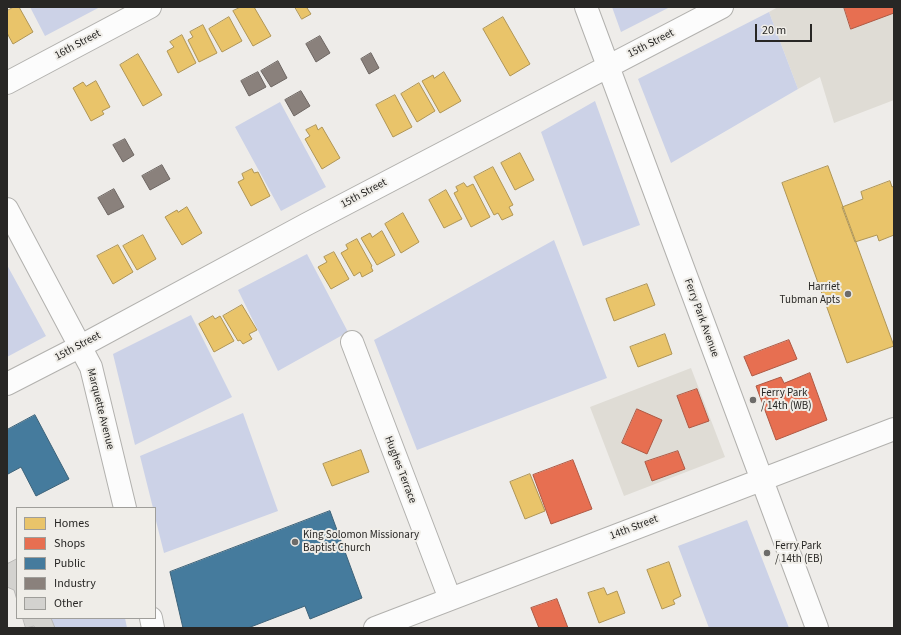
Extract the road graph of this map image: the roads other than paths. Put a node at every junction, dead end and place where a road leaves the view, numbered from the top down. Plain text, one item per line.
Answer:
1 (150, 7) edge
2 (586, 7) edge
3 (722, 7) edge
4 (608, 66) junction
5 (7, 83) edge
6 (7, 209) edge
7 (352, 342) dead end
8 (81, 346) junction
9 (7, 384) edge
10 (894, 429) edge
11 (762, 480) junction
12 (125, 507) edge
13 (450, 599) junction
14 (375, 628) edge
15 (817, 628) edge

1 - 5 street, 16th Street
2 - 4 street, Ferry Park Avenue
3 - 4 street, 15th Street
4 - 8 street, 15th Street
4 - 11 street, Ferry Park Avenue
6 - 8 street, Marquette Avenue
7 - 13 street, Hughes Terrace
8 - 9 street, 15th Street
8 - 12 street, Marquette Avenue
10 - 11 street, 14th Street
11 - 13 street, 14th Street
11 - 15 street, Ferry Park Avenue
13 - 14 street, 14th Street

